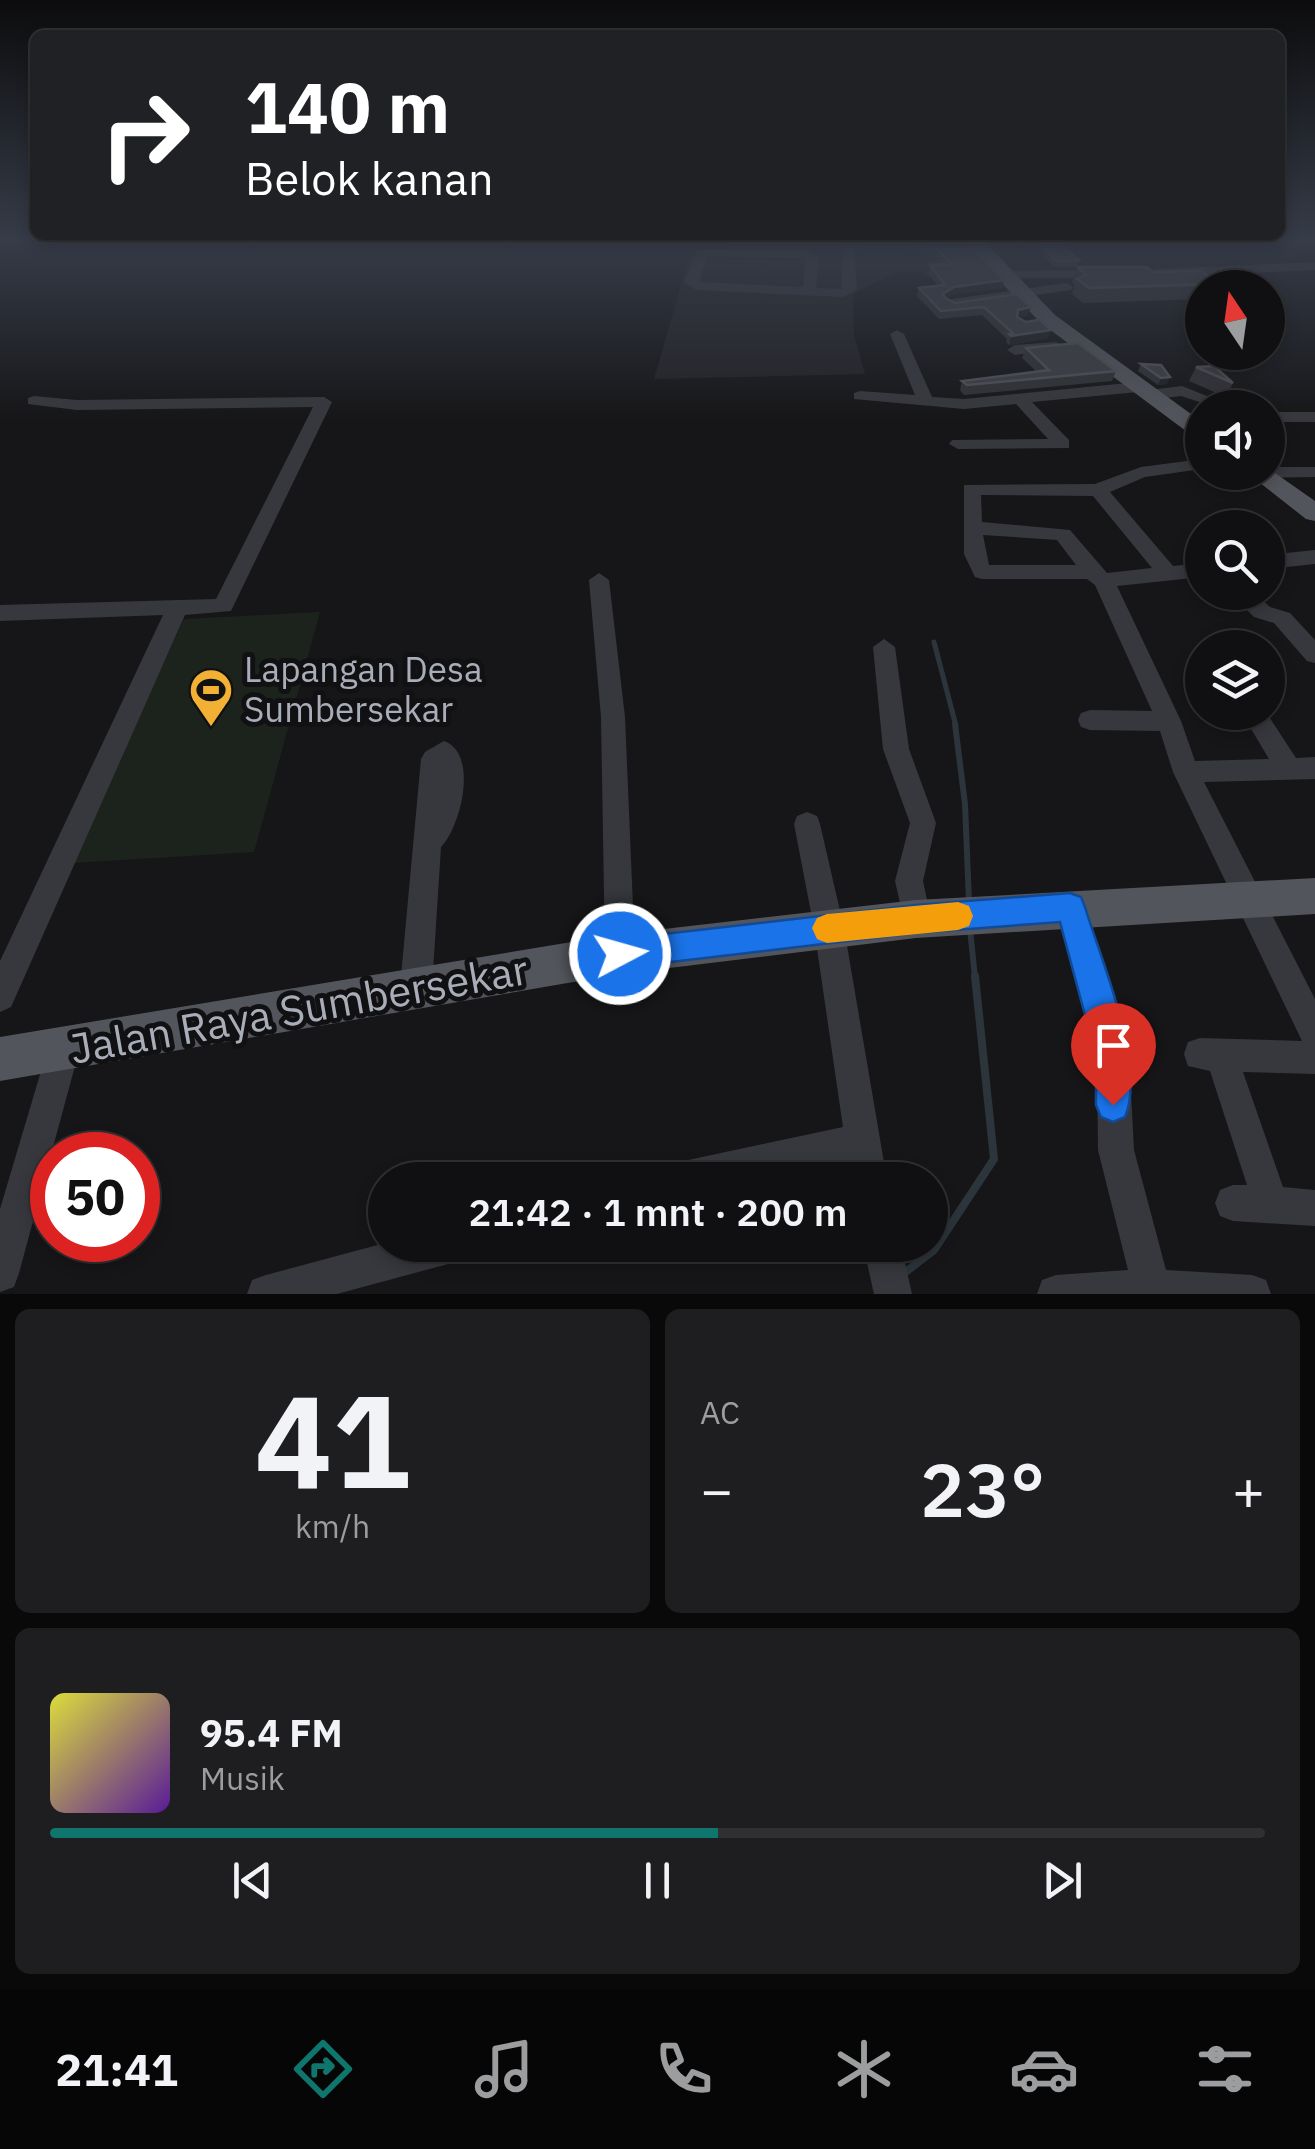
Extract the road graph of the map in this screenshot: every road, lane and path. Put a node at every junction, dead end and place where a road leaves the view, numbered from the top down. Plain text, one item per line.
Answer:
1 (974, 299) edge
2 (1028, 299) edge
3 (952, 303) edge
4 (1048, 319) junction
5 (1024, 322) edge
6 (897, 334) dead end
7 (1082, 344) junction
8 (1015, 350) dead end
9 (1144, 391) junction
10 (1185, 395) edge
11 (860, 396) dead end
12 (926, 400) junction
13 (1022, 400) junction
14 (34, 401) dead end
15 (1185, 407) edge
16 (1315, 417) edge
17 (1285, 418) edge
18 (958, 444) dead end
19 (1185, 466) edge
20 (1315, 472) edge
21 (1285, 473) edge
22 (1098, 490) junction
23 (1283, 490) edge
24 (1315, 513) edge
25 (975, 528) junction
26 (1315, 557) edge
27 (1285, 560) edge
28 (1185, 572) edge
29 (1168, 573) junction
30 (1099, 577) junction
31 (600, 580) dead end
32 (176, 610) junction
33 (1260, 610) edge
34 (0, 613) edge
35 (884, 647) dead end
36 (1315, 656) edge
37 (1090, 720) dead end
38 (1169, 721) junction
39 (1269, 730) edge
40 (1302, 768) edge
41 (1186, 772) junction
42 (808, 824) dead end
43 (426, 842) dead end
44 (1315, 896) edge
45 (1250, 900) junction
46 (1070, 907) junction
47 (950, 916) junction
48 (829, 928) junction
49 (620, 954) junction
50 (416, 986) junction
51 (0, 996) edge
52 (1315, 1033) edge
53 (63, 1051) junction
54 (1315, 1058) edge
55 (0, 1059) edge
56 (861, 1142) junction
57 (765, 1162) edge
58 (865, 1162) edge
59 (1234, 1203) dead end
60 (1271, 1204) junction
61 (1315, 1208) edge
62 (385, 1262) edge
63 (0, 1273) edge
64 (1152, 1288) junction
65 (1195, 1292) edge
66 (266, 1294) edge
67 (1056, 1294) edge
68 (1252, 1294) edge

1 - 3 street
2 - 4 main road
4 - 5 street
4 - 7 main road
6 - 12 street
7 - 8 street
7 - 9 main road
9 - 10 street
9 - 13 street
9 - 15 main road
11 - 12 street
12 - 13 street
13 - 18 street
14 - 32 street
16 - 17 street
19 - 22 street
20 - 21 street
22 - 25 street
22 - 29 street
23 - 24 main road
25 - 30 street
25 - 30 street
26 - 27 street
28 - 29 street
29 - 30 street
30 - 38 street
31 - 49 street
32 - 34 street
32 - 51 street
33 - 36 street
35 - 47 street
37 - 38 street
38 - 41 street
39 - 40 street
40 - 41 street
41 - 45 street
42 - 48 street
43 - 50 street
44 - 45 main road, Jalan Raya Sumbersekar
45 - 46 main road, Jalan Raya Sumbersekar
45 - 52 street
46 - 47 main road, Jalan Raya Sumbersekar
46 - 64 street
47 - 48 main road, Jalan Raya Sumbersekar
48 - 49 main road, Jalan Raya Sumbersekar
48 - 56 street
49 - 50 main road, Jalan Raya Sumbersekar
50 - 53 main road, Jalan Raya Sumbersekar
53 - 55 main road, Jalan Raya Sumbersekar
53 - 63 street
54 - 60 street
56 - 57 street
56 - 58 street
59 - 60 street
60 - 61 street
62 - 66 street
64 - 65 street
64 - 67 street
65 - 68 street

